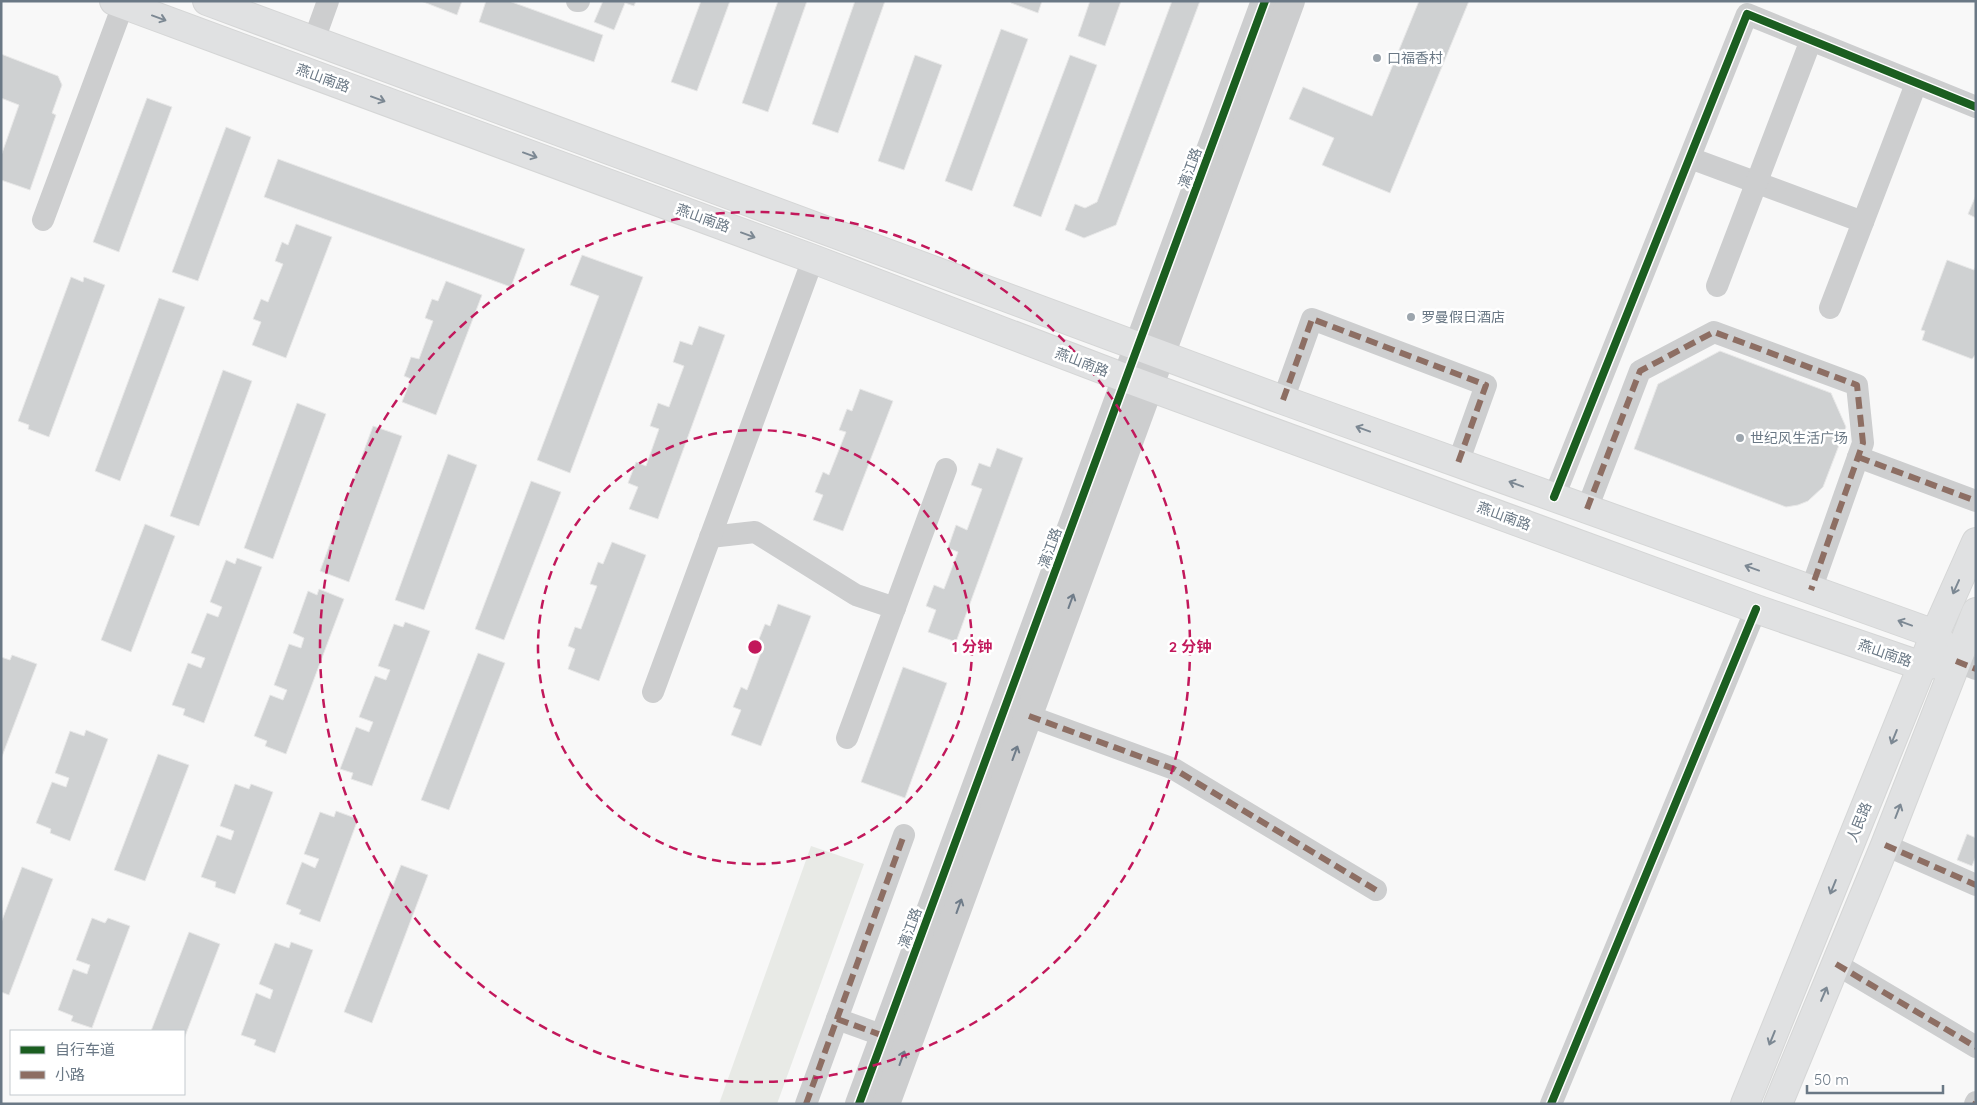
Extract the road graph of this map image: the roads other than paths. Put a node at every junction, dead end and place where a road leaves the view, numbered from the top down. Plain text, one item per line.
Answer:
1 (207, 1) edge
2 (328, 1) edge
3 (1265, 1) edge
4 (1291, 1) edge
5 (118, 3) edge
6 (314, 40) junction
7 (1811, 40) junction
8 (303, 71) junction
9 (1916, 84) junction
10 (1976, 108) edge
11 (614, 151) junction
12 (1690, 158) junction
13 (603, 182) junction
14 (1757, 183) junction
15 (43, 220) dead end
16 (1863, 222) junction
17 (823, 230) junction
18 (812, 259) junction
19 (1717, 286) dead end
20 (1830, 308) dead end
21 (1151, 351) junction
22 (1138, 382) junction
23 (1283, 400) junction
24 (1858, 456) junction
25 (1467, 466) junction
26 (946, 469) dead end
27 (1554, 497) junction
28 (1976, 501) edge
29 (1465, 502) junction
30 (1587, 509) junction
31 (710, 537) junction
32 (1976, 542) edge
33 (1811, 590) junction
34 (894, 608) junction
35 (1756, 609) junction
36 (1976, 612) edge
37 (1935, 634) junction
38 (1966, 665) edge
39 (1922, 666) junction
40 (653, 692) dead end
41 (1029, 716) junction
42 (847, 738) dead end
43 (904, 835) dead end
44 (1886, 845) junction
45 (1976, 885) edge
46 (1376, 890) dead end
47 (1836, 964) junction
48 (837, 1019) junction
49 (884, 1036) junction
50 (1976, 1047) edge
51 (806, 1104) edge
52 (859, 1104) edge
53 (886, 1104) edge
54 (1551, 1104) edge
55 (1745, 1104) edge
56 (1778, 1104) edge

1 - 6 main road
2 - 6 street
3 - 21 street, 漓江路
4 - 21 street, 漓江路
5 -> 8 main road, 燕山南路
5 - 15 street
6 - 8 main road
6 - 11 main road
7 - 9 street
7 - 12 street
7 - 14 street
8 -> 13 main road, 燕山南路
9 - 10 street
9 - 16 street
11 - 13 main road
11 - 17 main road
12 - 14 street
12 - 27 street
13 -> 18 main road, 燕山南路
14 - 16 street
14 - 19 street
16 - 20 street
17 - 18 main road
17 - 21 main road
18 - 22 main road, 燕山南路
18 - 31 street
21 - 22 street, 漓江路
21 - 23 main road
22 - 29 main road, 燕山南路
41 -> 22 street, 漓江路
22 - 49 street, 漓江路
25 -> 23 main road
23 - 25 street
24 - 28 street
24 - 30 street
24 - 33 street
27 -> 25 main road
25 - 29 main road
26 - 34 street
27 - 30 main road
29 - 35 main road, 燕山南路
33 -> 30 main road
31 - 34 street
31 - 40 street
32 -> 37 main road, 人民路
37 -> 33 main road
34 - 42 street
35 - 39 main road, 燕山南路
35 - 54 street
36 - 38 main road
37 - 38 main road
37 - 39 main road, 人民路
38 - 39 main road, 燕山南路
44 -> 38 main road
39 -> 55 main road, 人民路
41 - 46 street
53 -> 41 street, 漓江路
43 - 48 street
44 - 45 street
44 - 47 main road
47 - 50 street
56 -> 47 main road
48 - 49 street
48 - 51 street
49 - 52 street, 漓江路

